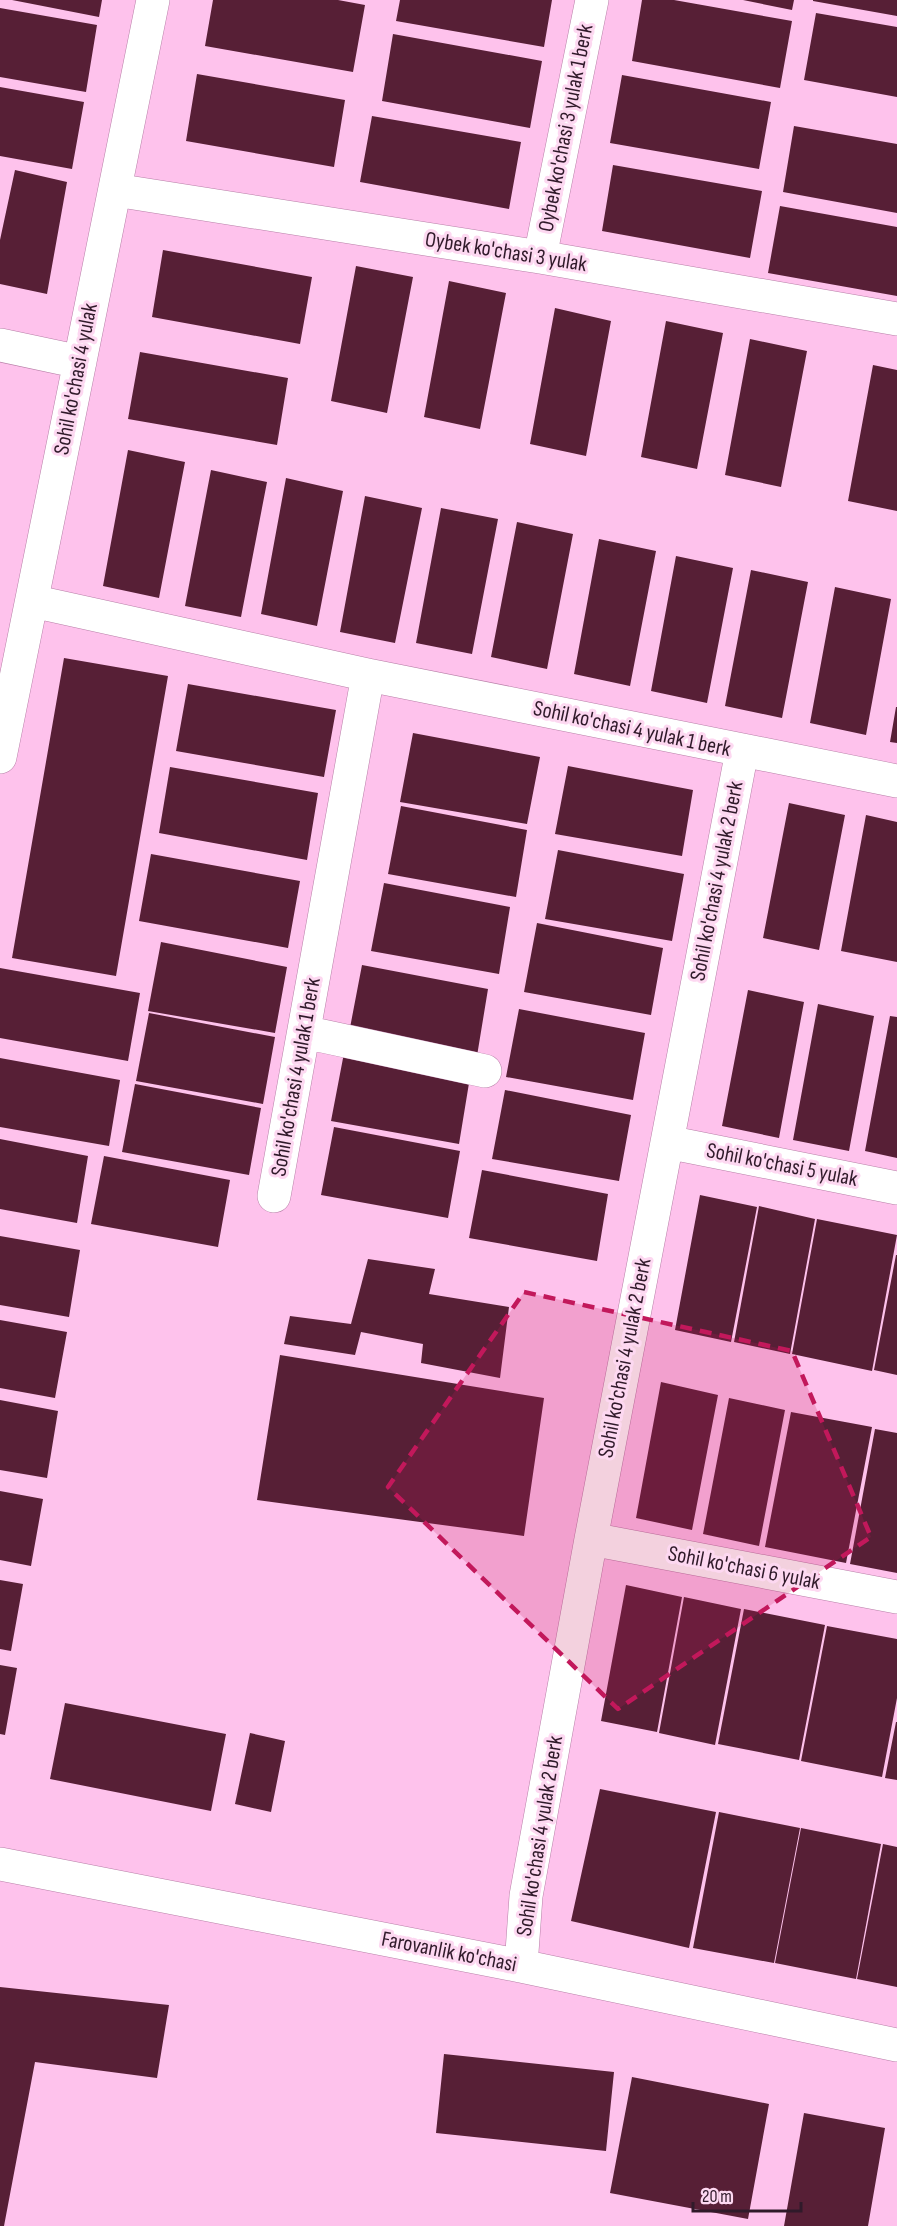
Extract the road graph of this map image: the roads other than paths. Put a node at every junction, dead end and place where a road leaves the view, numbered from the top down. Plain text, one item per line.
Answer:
1 (153, 0) edge
2 (592, 0) edge
3 (115, 190) junction
4 (540, 256) junction
5 (897, 319) edge
6 (0, 345) edge
7 (80, 362) junction
8 (32, 601) junction
9 (368, 675) junction
10 (742, 752) junction
11 (0, 757) edge
12 (897, 781) edge
13 (304, 1032) junction
14 (485, 1071) dead end
15 (667, 1142) junction
16 (897, 1188) edge
17 (274, 1196) dead end
18 (591, 1539) junction
19 (897, 1597) edge
20 (0, 1864) edge
21 (521, 1966) junction
22 (897, 2045) edge

1 - 3 street, Sohil ko'chasi 4 yulak
2 - 4 street, Oybek ko'chasi 3 yulak 1 berk
3 - 4 street, Oybek ko'chasi 3 yulak
3 - 7 street, Sohil ko'chasi 4 yulak
4 - 5 street, Oybek ko'chasi 3 yulak
6 - 7 street
7 - 8 street, Sohil ko'chasi 4 yulak
8 - 9 street, Sohil ko'chasi 4 yulak 1 berk
8 - 11 street, Sohil ko'chasi 4 yulak
9 - 10 street, Sohil ko'chasi 4 yulak 1 berk
9 - 13 street, Sohil ko'chasi 4 yulak 1 berk
10 - 12 street, Sohil ko'chasi 4 yulak 1 berk
10 - 15 street, Sohil ko'chasi 4 yulak 2 berk
13 - 14 street
13 - 17 street, Sohil ko'chasi 4 yulak 1 berk
15 - 16 street, Sohil ko'chasi 5 yulak
15 - 18 street, Sohil ko'chasi 4 yulak 2 berk
18 - 19 street, Sohil ko'chasi 6 yulak
18 - 21 street, Sohil ko'chasi 4 yulak 2 berk
20 - 21 street, Farovanlik ko'chasi
21 - 22 street, Farovanlik ko'chasi

